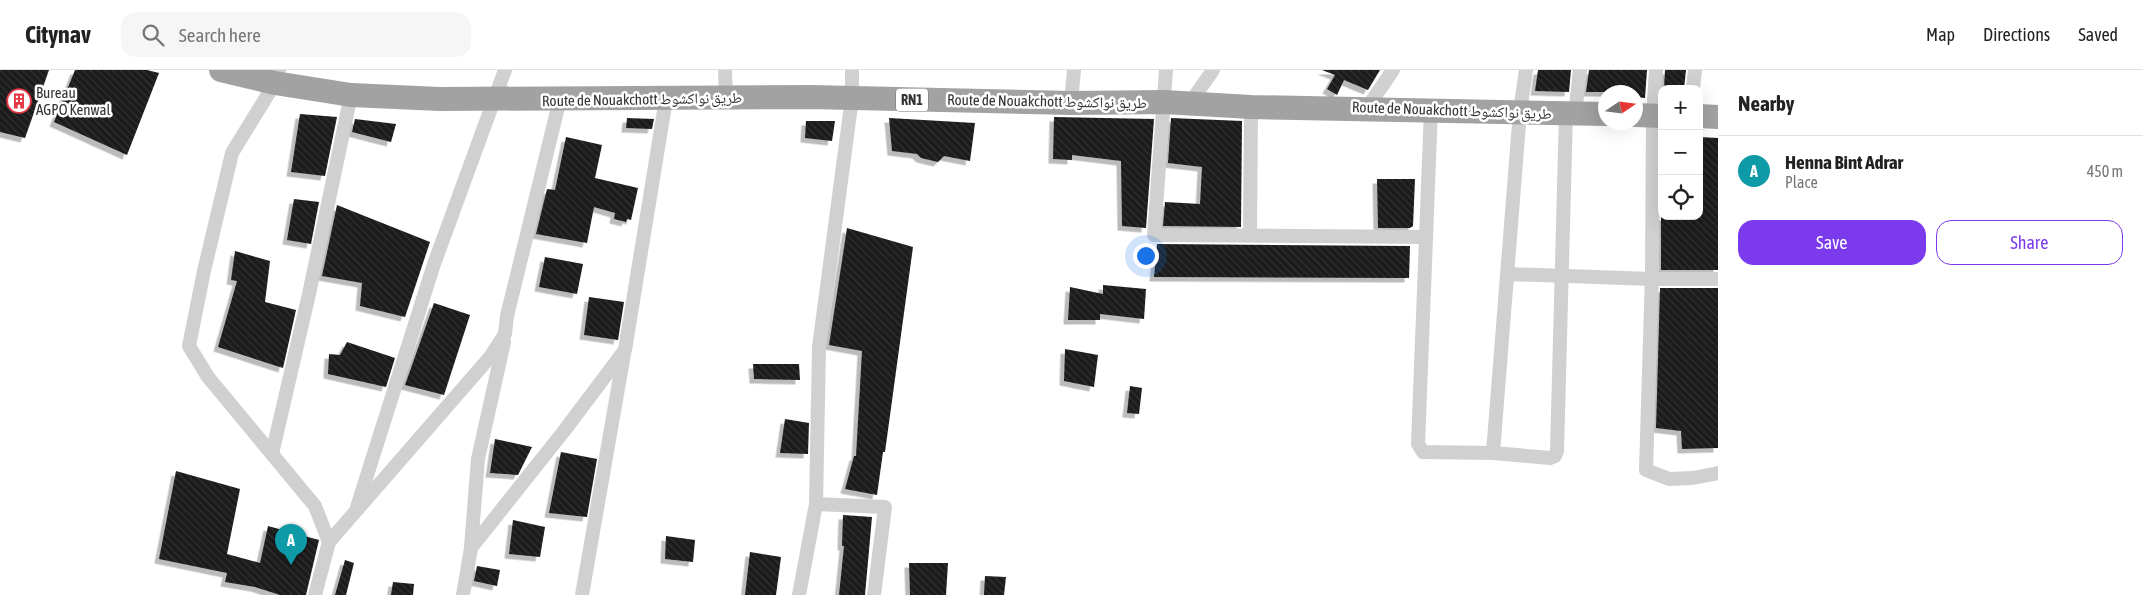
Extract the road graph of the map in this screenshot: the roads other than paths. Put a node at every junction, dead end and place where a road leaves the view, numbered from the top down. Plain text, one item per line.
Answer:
1 (221, 70) edge
2 (505, 70) edge
3 (725, 70) edge
4 (852, 70) edge
5 (1074, 70) edge
6 (1166, 70) edge
7 (1213, 70) edge
8 (1393, 70) edge
9 (1526, 70) edge
10 (1580, 70) edge
11 (1656, 70) edge
12 (1695, 70) edge
13 (277, 76) edge
14 (1693, 85) edge
15 (351, 94) junction
16 (726, 98) junction
17 (852, 98) junction
18 (560, 99) junction
19 (666, 99) junction
20 (495, 100) junction
21 (1164, 102) junction
22 (1071, 103) junction
23 (1190, 104) junction
24 (1251, 107) junction
25 (1366, 108) junction
26 (1431, 109) junction
27 (1520, 111) junction
28 (1570, 114) junction
29 (1598, 114) edge
30 (1650, 115) edge
31 (1703, 116) edge
32 (1718, 117) edge
33 (1250, 235) junction
34 (1426, 237) junction
35 (1507, 274) junction
36 (1563, 276) junction
37 (1652, 279) junction
38 (1718, 279) edge
39 (505, 334) junction
40 (625, 350) junction
41 (1492, 453) junction
42 (272, 454) junction
43 (1718, 473) edge
44 (816, 504) junction
45 (355, 514) junction
46 (329, 542) junction
47 (471, 548) junction
48 (315, 595) edge
49 (463, 595) edge
50 (582, 595) edge
51 (799, 595) edge
52 (874, 595) edge

1 - 13 highway, Route de Nouakchott طريق نواكشوط / RN1
2 - 20 street
3 - 16 street
4 - 17 street
5 - 22 street
6 - 21 street
7 - 23 street
8 - 25 street
9 - 27 street
10 - 28 street
11 - 30 street
12 - 14 street
13 - 15 highway, Route de Nouakchott طريق نواكشوط / RN1
13 - 42 street
15 - 20 highway, Route de Nouakchott طريق نواكشوط / RN1
15 - 42 street
16 - 17 highway, Route de Nouakchott طريق نواكشوط / RN1
16 - 19 highway, Route de Nouakchott طريق نواكشوط / RN1
17 - 22 highway, Route de Nouakchott طريق نواكشوط / RN1
17 - 44 street
18 - 19 highway, Route de Nouakchott طريق نواكشوط / RN1
18 - 20 highway, Route de Nouakchott طريق نواكشوط / RN1
18 - 39 street
19 - 40 street
20 - 45 street
21 - 22 highway, Route de Nouakchott طريق نواكشوط / RN1
21 - 23 highway, Route de Nouakchott طريق نواكشوط / RN1
21 - 33 street
23 - 24 highway, Route de Nouakchott طريق نواكشوط / RN1
24 - 25 highway, Route de Nouakchott طريق نواكشوط / RN1
24 - 33 street
25 - 26 highway, Route de Nouakchott طريق نواكشوط / RN1
26 - 27 highway, Route de Nouakchott طريق نواكشوط / RN1
26 - 34 street
27 - 28 highway, Route de Nouakchott طريق نواكشوط / RN1
27 - 35 street
28 - 29 highway, Route de Nouakchott طريق نواكشوط / RN1
28 - 36 street
30 - 37 street
31 - 32 highway
33 - 34 street
34 - 41 street
35 - 36 street
35 - 41 street
36 - 37 street
36 - 41 street
37 - 38 street
37 - 43 street
39 - 45 street
39 - 47 street
40 - 47 street
40 - 50 street
42 - 46 street
44 - 51 street
44 - 52 street
45 - 46 street
46 - 48 street
47 - 49 street

